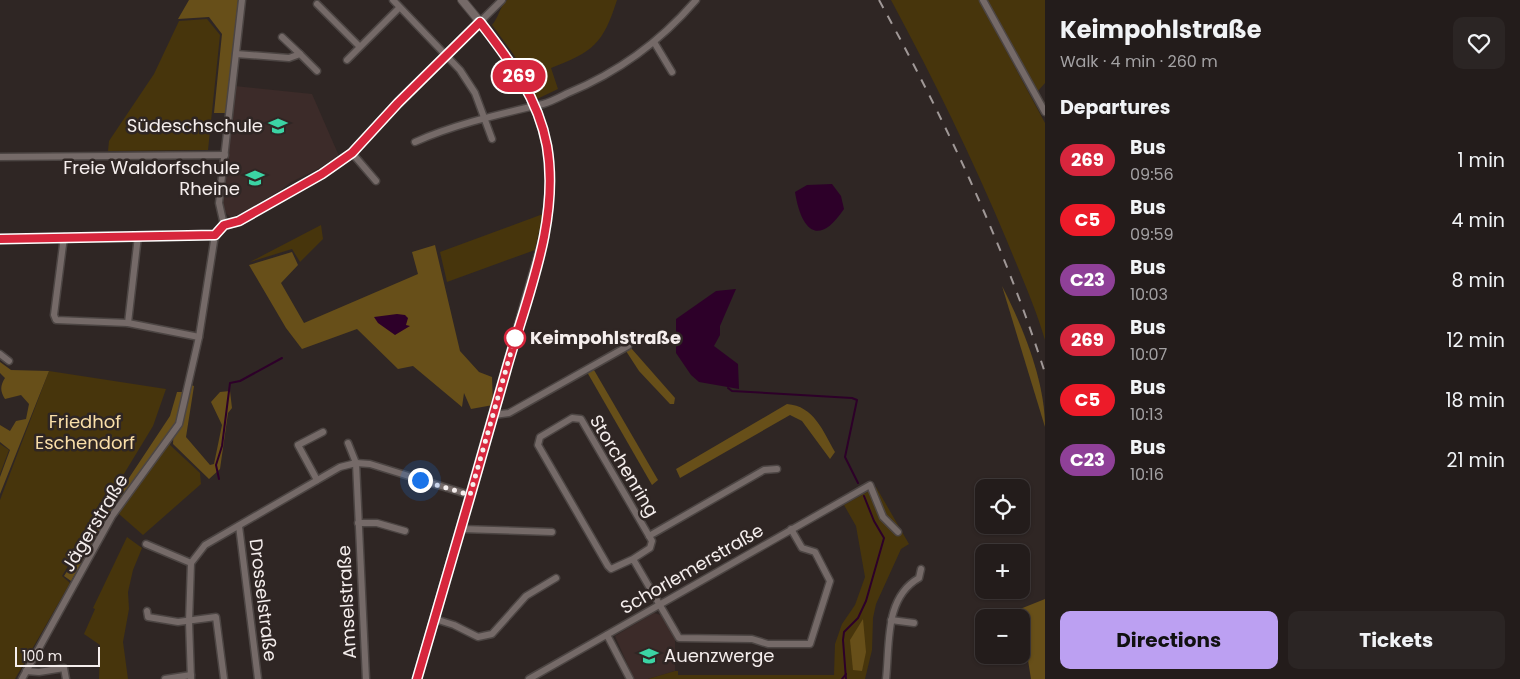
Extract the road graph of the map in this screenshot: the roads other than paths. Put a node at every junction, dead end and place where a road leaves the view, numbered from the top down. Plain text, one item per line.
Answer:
1 (242, 0) edge
2 (393, 0) edge
3 (462, 0) edge
4 (502, 0) edge
5 (696, 0) edge
6 (983, 0) edge
7 (317, 4) dead end
8 (399, 8) junction
9 (480, 22) junction
10 (282, 36) dead end
11 (654, 42) junction
12 (359, 46) junction
13 (236, 54) junction
14 (300, 54) junction
15 (445, 55) junction
16 (347, 60) dead end
17 (317, 71) dead end
18 (672, 72) dead end
19 (535, 104) junction
20 (1045, 112) edge
21 (486, 119) junction
22 (492, 139) dead end
23 (415, 142) dead end
24 (352, 153) junction
25 (225, 155) junction
26 (0, 157) edge
27 (376, 181) dead end
28 (224, 225) junction
29 (215, 235) junction
30 (138, 236) junction
31 (64, 237) junction
32 (0, 239) edge
33 (128, 323) junction
34 (199, 337) junction
35 (628, 346) dead end
36 (0, 354) edge
37 (9, 361) dead end
38 (494, 415) junction
39 (323, 432) dead end
40 (348, 443) dead end
41 (356, 463) junction
42 (777, 469) dead end
43 (317, 480) junction
44 (470, 495) junction
45 (358, 523) junction
46 (238, 526) junction
47 (460, 529) junction
48 (791, 530) junction
49 (406, 531) dead end
50 (552, 532) dead end
51 (898, 532) dead end
52 (649, 536) junction
53 (146, 544) dead end
54 (633, 559) junction
55 (191, 563) junction
56 (921, 569) dead end
57 (556, 578) dead end
58 (659, 604) junction
59 (147, 611) dead end
60 (435, 619) junction
61 (891, 620) junction
62 (189, 622) junction
63 (914, 623) dead end
64 (607, 635) junction
65 (26, 671) junction
66 (191, 677) edge
67 (22, 679) edge
68 (66, 679) edge
69 (165, 679) edge
70 (224, 679) edge
71 (258, 679) edge
72 (366, 679) edge
73 (417, 679) edge
74 (529, 679) edge
75 (630, 679) edge
76 (886, 679) edge

1 - 13 street
2 - 8 street
3 - 9 street
4 - 9 street
5 - 11 street
6 - 20 street
7 - 12 street
8 - 12 street
8 - 15 street
9 - 15 street
9 - 19 street
10 - 14 street
11 - 18 street
11 - 19 street
12 - 16 street
13 - 14 street
13 - 25 street
14 - 17 street
15 - 21 street
15 - 24 street
19 - 21 street
19 - 38 street
21 - 22 street
21 - 23 street
24 - 27 street
24 - 28 street
25 - 26 street
25 - 28 street
28 - 29 street
29 - 30 street
29 - 34 street, Jägerstraße
30 - 31 street
30 - 33 street
31 - 32 street
31 - 33 street
33 - 34 street
34 - 65 street, Jägerstraße
35 - 38 street
36 - 37 street
38 - 44 street
39 - 43 street
40 - 41 street, Amselstraße
41 - 43 street
41 - 44 street
41 - 45 street, Amselstraße
42 - 52 street
43 - 46 street
44 - 47 street
45 - 49 street, Amselstraße
45 - 72 street, Amselstraße
46 - 55 street
46 - 71 street, Drosselstraße
47 - 50 street
47 - 60 street
48 - 51 street, Schorlemerstraße
48 - 58 street, Schorlemerstraße
48 - 58 street
52 - 54 street, Storchenring
52 - 54 street, Storchenring
53 - 55 street
54 - 58 street
55 - 62 street
56 - 61 street
57 - 60 street
58 - 64 street, Schorlemerstraße
59 - 62 street
60 - 73 street
61 - 63 street
61 - 76 street
62 - 66 street
62 - 70 street
64 - 74 street, Schorlemerstraße
64 - 75 street
65 - 67 street, Jägerstraße
65 - 68 street
66 - 69 street

